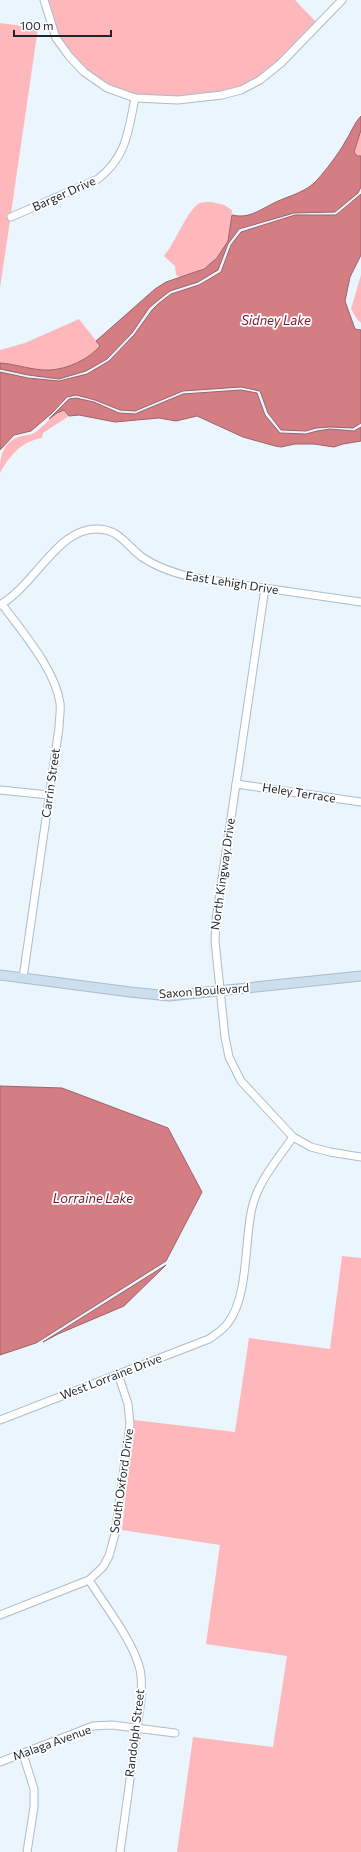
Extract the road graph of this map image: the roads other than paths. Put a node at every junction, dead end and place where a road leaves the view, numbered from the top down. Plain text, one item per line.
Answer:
1 (44, 0) edge
2 (342, 0) edge
3 (135, 98) junction
4 (11, 217) dead end
5 (265, 588) junction
6 (361, 602) edge
7 (1, 604) edge
8 (236, 784) junction
9 (0, 790) edge
10 (49, 795) junction
11 (361, 802) edge
12 (0, 974) edge
13 (361, 976) edge
14 (23, 978) junction
15 (220, 991) junction
16 (293, 1137) junction
17 (361, 1157) edge
18 (118, 1374) junction
19 (0, 1420) edge
20 (89, 1580) junction
21 (0, 1615) edge
22 (137, 1726) junction
23 (175, 1733) dead end
24 (23, 1754) junction
25 (0, 1762) edge
26 (27, 1852) edge
27 (120, 1852) edge

1 - 3 street
2 - 3 street
3 - 4 street, Barger Drive
5 - 6 street, East Lehigh Drive
5 - 7 street, East Lehigh Drive
5 - 8 street, North Kingway Drive
7 - 10 street, Carrin Street
8 - 11 street, Heley Terrace
8 - 15 street, North Kingway Drive
9 - 10 street
10 - 14 street, Carrin Street
12 - 14 main road, Saxon Boulevard
13 - 15 main road, Saxon Boulevard
14 - 15 main road, Saxon Boulevard
15 - 16 street, North Kingway Drive
16 - 17 street, North Kingway Drive
16 - 18 street, West Lorraine Drive
18 - 19 street, West Lorraine Drive
18 - 20 street, South Oxford Drive
20 - 21 street
20 - 22 street, Randolph Street
22 - 23 street, Malaga Avenue
22 - 24 street, Malaga Avenue
22 - 27 street, Randolph Street
24 - 25 street, Malaga Avenue
24 - 26 street

